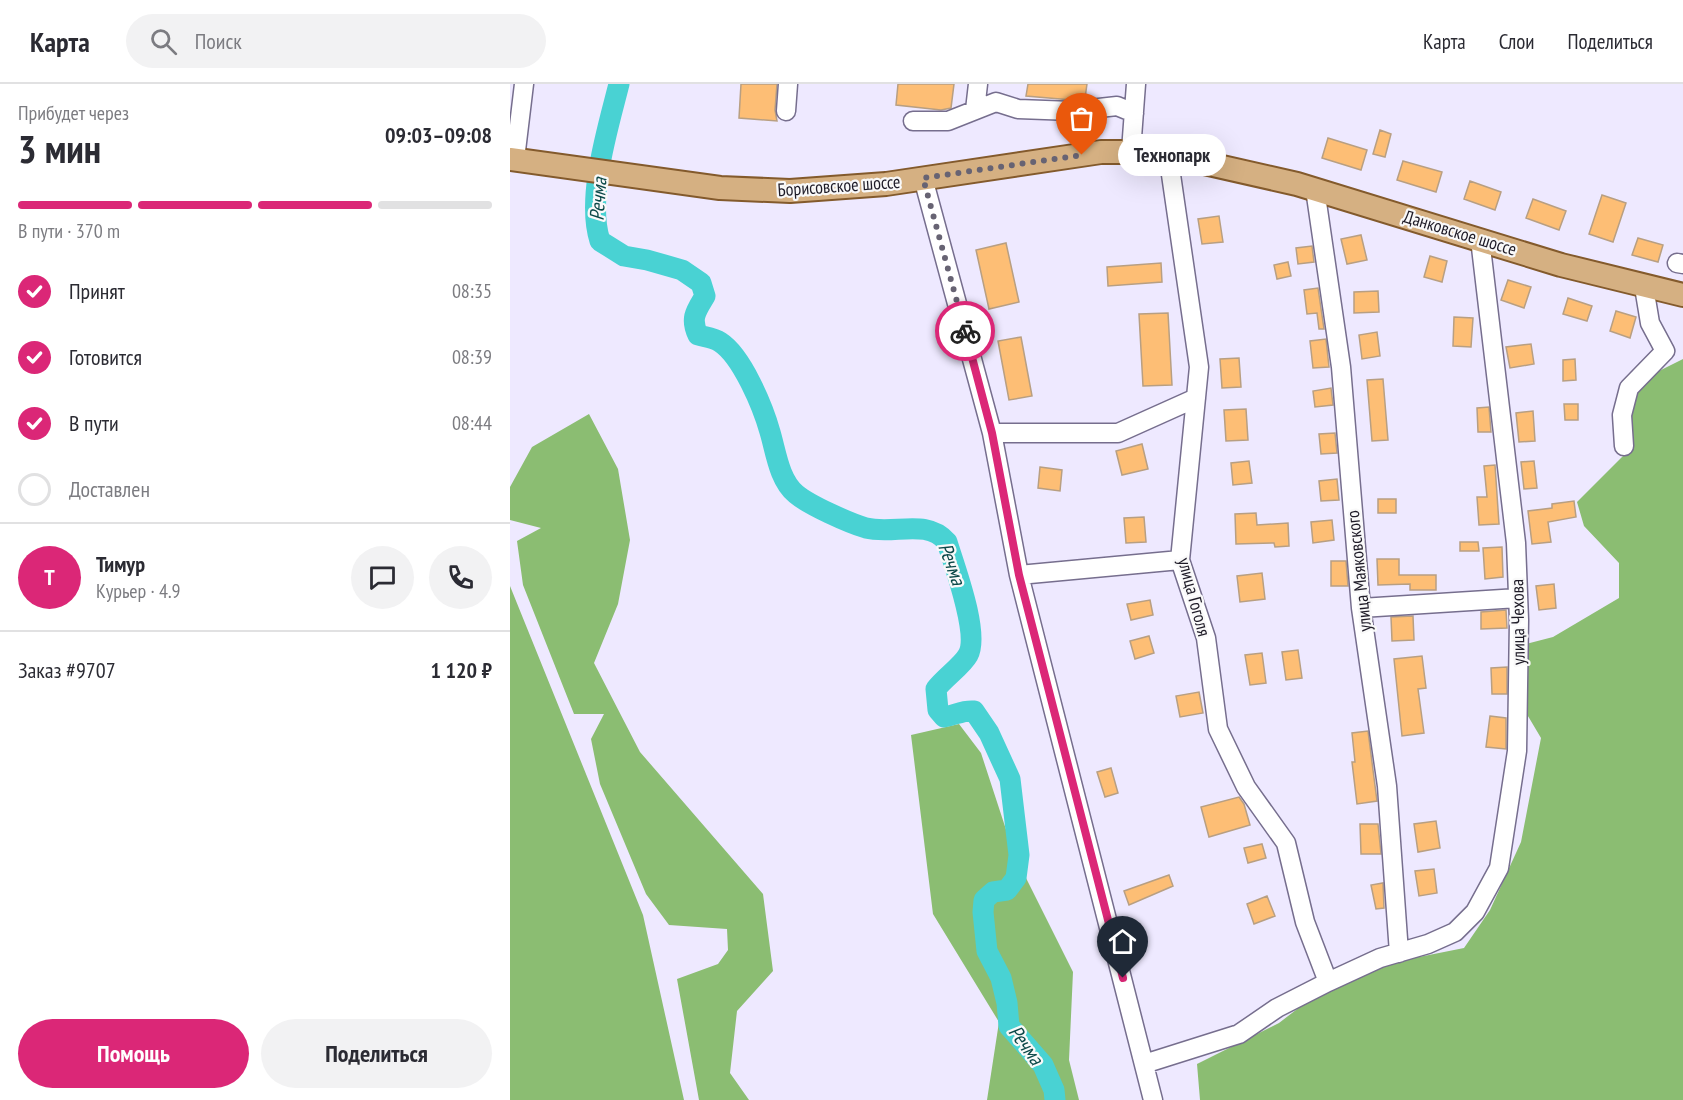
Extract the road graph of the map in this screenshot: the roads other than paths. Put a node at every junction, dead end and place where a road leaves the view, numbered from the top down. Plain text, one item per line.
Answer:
1 (524, 84) edge
2 (788, 84) edge
3 (978, 84) edge
4 (1136, 84) edge
5 (975, 110) junction
6 (786, 111) dead end
7 (1134, 113) junction
8 (913, 122) dead end
9 (1131, 151) junction
10 (1168, 154) junction
11 (513, 159) edge
12 (1238, 169) joint
13 (923, 178) junction
14 (1315, 189) junction
15 (1480, 239) junction
16 (1644, 287) junction
17 (1683, 295) edge
18 (1196, 398) junction
19 (992, 433) junction
20 (1624, 446) dead end
21 (1180, 560) junction
22 (1019, 575) junction
23 (1518, 598) junction
24 (1361, 608) junction
25 (1399, 953) junction
26 (1328, 982) junction
27 (1144, 1064) junction
28 (1153, 1100) edge

1 - 11 street
2 - 6 street
3 - 5 street
4 - 7 street
5 - 7 street
5 - 8 street
7 - 9 street
9 - 10 main road, Борисовское шоссе
9 - 13 main road, Борисовское шоссе
10 - 12 main road, Борисовское шоссе
10 - 18 street, улица Гоголя
11 - 13 main road, Борисовское шоссе
12 - 14 main road, Данковское шоссе
13 - 19 street
14 - 15 main road, Данковское шоссе
14 - 24 street, улица Маяковского
15 - 16 main road, Данковское шоссе
15 - 23 street, улица Чехова
16 - 17 main road, Данковское шоссе
16 - 20 street
18 - 19 street
18 - 21 street, улица Гоголя
19 - 22 street
21 - 22 street
21 - 26 street, улица Гоголя
22 - 27 street
23 - 24 street
23 - 25 street, улица Чехова
24 - 25 street, улица Маяковского
25 - 26 street, улица Чехова
26 - 27 street, улица Чехова
27 - 28 street

